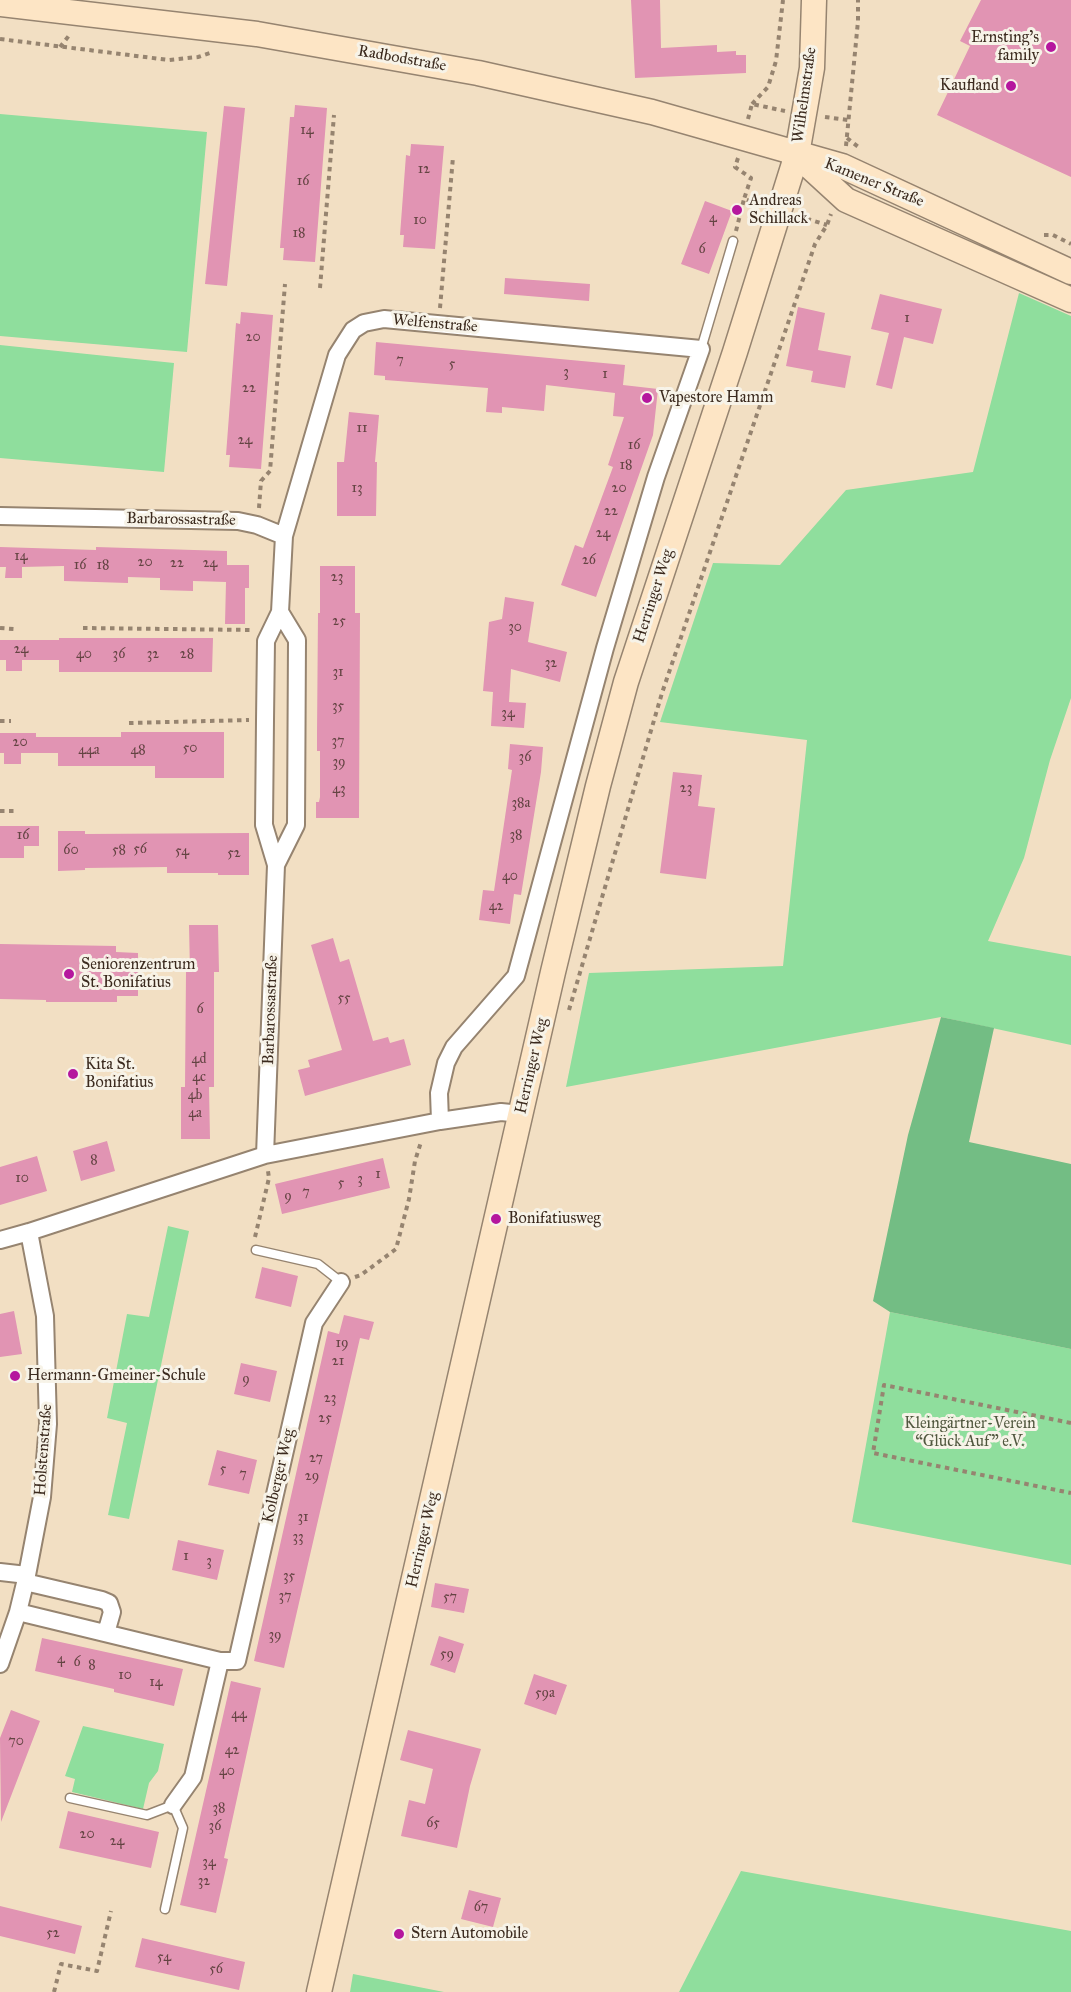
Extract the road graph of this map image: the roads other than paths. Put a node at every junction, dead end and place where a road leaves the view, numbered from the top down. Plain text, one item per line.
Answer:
1 (814, 0) edge
2 (0, 4) edge
3 (797, 154) junction
4 (733, 242) road end
5 (1071, 272) edge
6 (1071, 300) edge
7 (701, 349) junction
8 (0, 516) edge
9 (284, 536) junction
10 (280, 612) junction
11 (276, 866) junction
12 (521, 1113) junction
13 (433, 1122) junction
14 (265, 1155) junction
15 (29, 1232) junction
16 (0, 1240) edge
17 (256, 1250) road end
18 (341, 1282) joint
19 (0, 1572) edge
20 (26, 1579) junction
21 (18, 1612) junction
22 (106, 1633) junction
23 (220, 1661) junction
24 (0, 1664) edge
25 (70, 1798) dead end
26 (173, 1805) junction
27 (165, 1909) dead end
28 (319, 1992) edge

1 - 3 main road, Wilhelmstraße
2 - 3 main road, Radbodstraße
3 - 5 main road, Kamener Straße
3 - 6 main road, Kamener Straße
3 - 12 main road, Herringer Weg
4 - 7 lane, Herringer Weg
7 - 9 street, Welfenstraße
7 - 13 street, Herringer Weg
8 - 9 street, Barbarossastraße
9 - 10 street, Barbarossastraße
10 - 11 street, Barbarossastraße
10 - 11 street, Barbarossastraße
11 - 14 street, Barbarossastraße
12 - 13 street
12 - 28 main road, Herringer Weg
13 - 14 street
14 - 15 street
15 - 16 street
15 - 20 street, Holstenstraße
17 - 18 lane
18 - 23 street, Kolberger Weg
19 - 20 street
20 - 21 street, Holstenstraße
20 - 22 street
21 - 22 street
21 - 24 street, Holstenstraße
22 - 23 street
23 - 26 street
25 - 26 lane
26 - 27 lane

